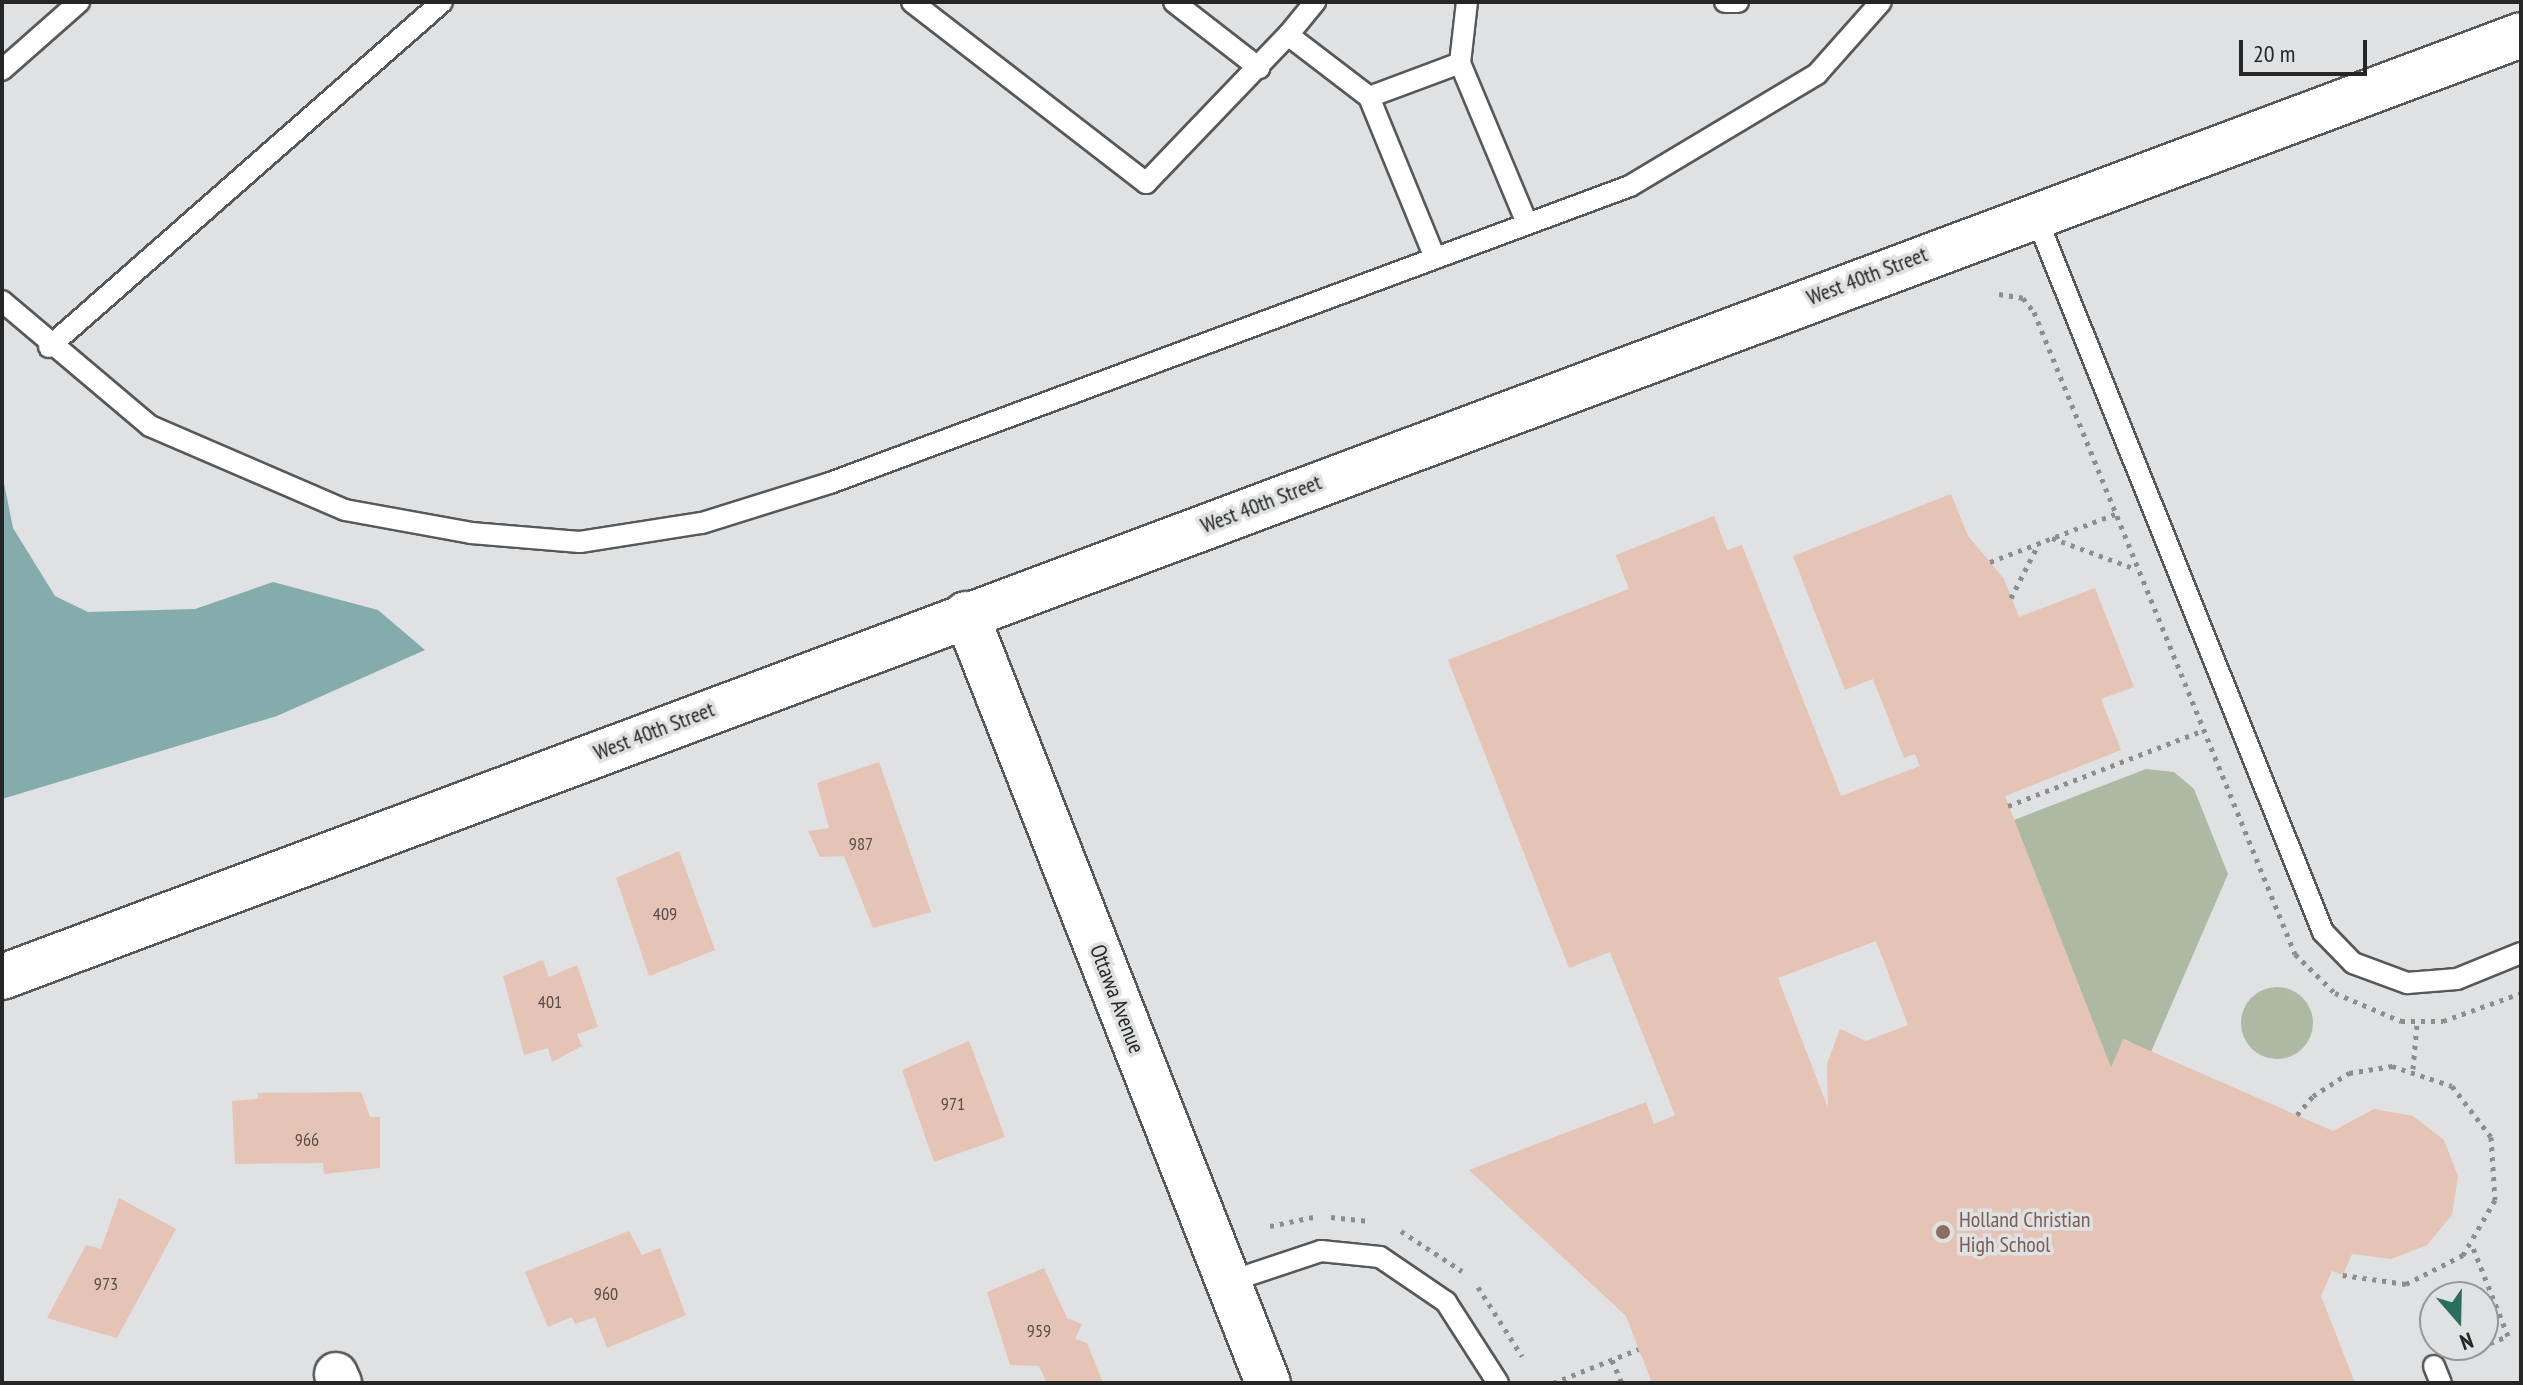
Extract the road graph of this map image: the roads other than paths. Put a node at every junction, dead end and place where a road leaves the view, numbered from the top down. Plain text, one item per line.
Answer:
1 (79, 2) edge
2 (442, 2) edge
3 (912, 2) edge
4 (1174, 2) edge
5 (1315, 2) edge
6 (1467, 2) edge
7 (1725, 2) edge
8 (1738, 2) edge
9 (1881, 2) edge
10 (1288, 35) junction
11 (2521, 35) edge
12 (1460, 63) junction
13 (1259, 68) junction
14 (2, 70) edge
15 (1369, 97) junction
16 (2035, 214) junction
17 (1527, 223) junction
18 (1435, 258) junction
19 (2, 301) edge
20 (49, 347) junction
21 (966, 614) junction
22 (2521, 953) edge
23 (2, 977) edge
24 (1228, 1282) junction
25 (1268, 1383) edge
26 (1498, 1383) edge

1 - 14 lane
2 - 20 lane
3 - 13 lane
4 - 13 lane
5 - 10 lane
6 - 12 lane
7 - 8 lane
9 - 17 lane
10 - 13 lane
10 - 15 lane
11 - 16 street, West 40th Street
12 - 15 lane
12 - 17 lane
15 - 18 lane
16 - 21 street, West 40th Street
16 - 22 lane
17 - 18 lane
18 - 20 lane
19 - 20 lane
21 - 23 street, West 40th Street
21 - 24 street, Ottawa Avenue
24 - 25 street, Ottawa Avenue
24 - 26 lane

